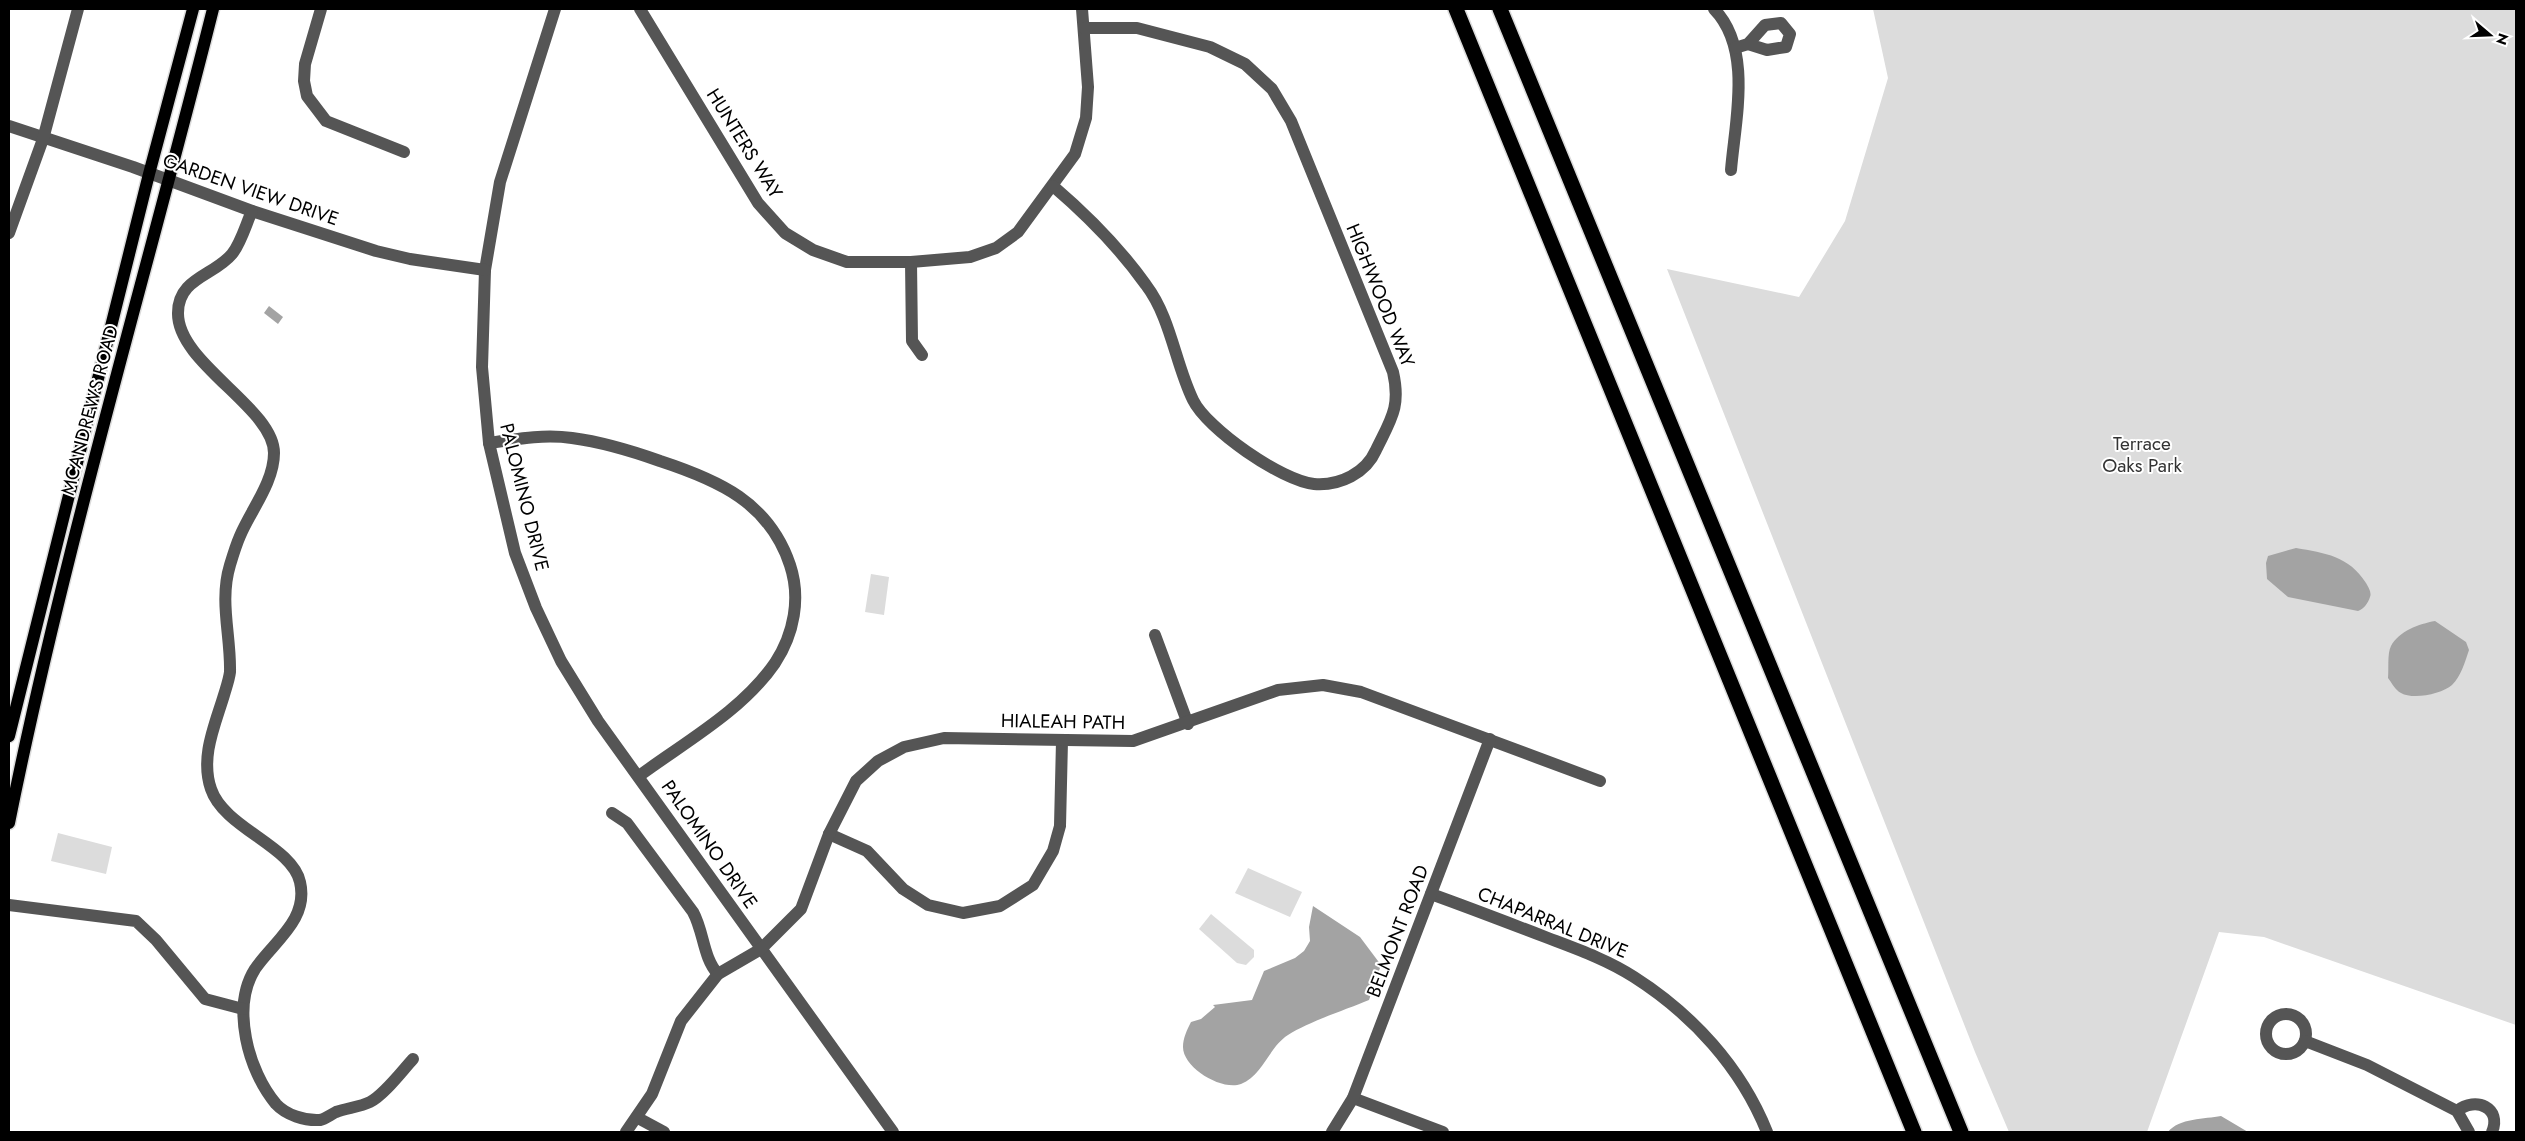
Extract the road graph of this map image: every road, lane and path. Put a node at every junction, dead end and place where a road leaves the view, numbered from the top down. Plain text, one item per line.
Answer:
1 (78, 9) edge
2 (193, 9) edge
3 (213, 9) edge
4 (321, 9) edge
5 (555, 9) edge
6 (640, 9) edge
7 (1082, 9) edge
8 (1456, 9) edge
9 (1500, 9) edge
10 (1504, 9) edge
11 (1714, 9) edge
12 (1084, 28) junction
13 (1512, 38) junction
14 (1748, 44) dead end
15 (1734, 48) junction
16 (9, 126) edge
17 (43, 139) junction
18 (404, 152) dead end
19 (1731, 170) dead end
20 (149, 174) junction
21 (170, 181) junction
22 (1052, 186) junction
23 (252, 211) junction
24 (9, 233) edge
25 (911, 262) junction
26 (485, 270) junction
27 (922, 354) dead end
28 (489, 443) junction
29 (1155, 635) dead end
30 (1188, 724) junction
31 (9, 736) edge
32 (1490, 739) junction
33 (1062, 741) junction
34 (639, 776) junction
35 (1600, 781) dead end
36 (612, 813) dead end
37 (9, 824) edge
38 (829, 834) junction
39 (1431, 894) junction
40 (9, 905) edge
41 (761, 949) junction
42 (718, 974) junction
43 (243, 1009) junction
44 (2305, 1041) dead end
45 (413, 1059) dead end
46 (1353, 1098) junction
47 (2457, 1111) junction
48 (638, 1118) junction
49 (626, 1132) edge
50 (664, 1132) edge
51 (893, 1132) edge
52 (1332, 1132) edge
53 (1443, 1132) edge
54 (1766, 1132) edge
55 (1914, 1132) edge
56 (1961, 1132) edge
57 (2469, 1132) edge
58 (2492, 1132) edge

1 - 17 street
2 - 20 main road, MCANDREWS ROAD
3 - 21 main road, MCANDREWS ROAD
4 - 18 street
5 - 26 street, PALOMINO DRIVE
6 - 25 street, HUNTERS WAY
7 - 12 street, HUNTERS WAY
8 - 55 highway
9 - 13 highway
10 - 13 highway
11 - 15 street
12 - 22 street, HUNTERS WAY
12 - 22 street, HIGHWOOD WAY
13 - 56 highway
14 - 15 street
15 - 19 street
16 - 17 street, GARDEN VIEW DRIVE
17 - 20 street, GARDEN VIEW DRIVE
17 - 24 street
20 - 21 street, GARDEN VIEW DRIVE
20 - 31 main road, MCANDREWS ROAD
21 - 23 street, GARDEN VIEW DRIVE
21 - 37 main road, MCANDREWS ROAD
22 - 25 street, HUNTERS WAY
23 - 26 street, GARDEN VIEW DRIVE
23 - 43 street
25 - 27 street
26 - 28 street, PALOMINO DRIVE
28 - 34 street, PALOMINO DRIVE
28 - 34 street
29 - 30 street
30 - 32 street, HIALEAH PATH
30 - 33 street, HIALEAH PATH
32 - 35 street, HIALEAH PATH
32 - 39 street, BELMONT ROAD
33 - 38 street, HIALEAH PATH
33 - 38 street
34 - 41 street, PALOMINO DRIVE
36 - 42 street
38 - 41 street, HIALEAH PATH
39 - 46 street, BELMONT ROAD
39 - 54 street, CHAPARRAL DRIVE
40 - 43 street
41 - 42 street, HIALEAH PATH
41 - 51 street, PALOMINO DRIVE
42 - 48 street
43 - 45 street
44 - 47 street
46 - 52 street, BELMONT ROAD
46 - 53 street
47 - 57 street
47 - 58 street
48 - 49 street
48 - 50 street

